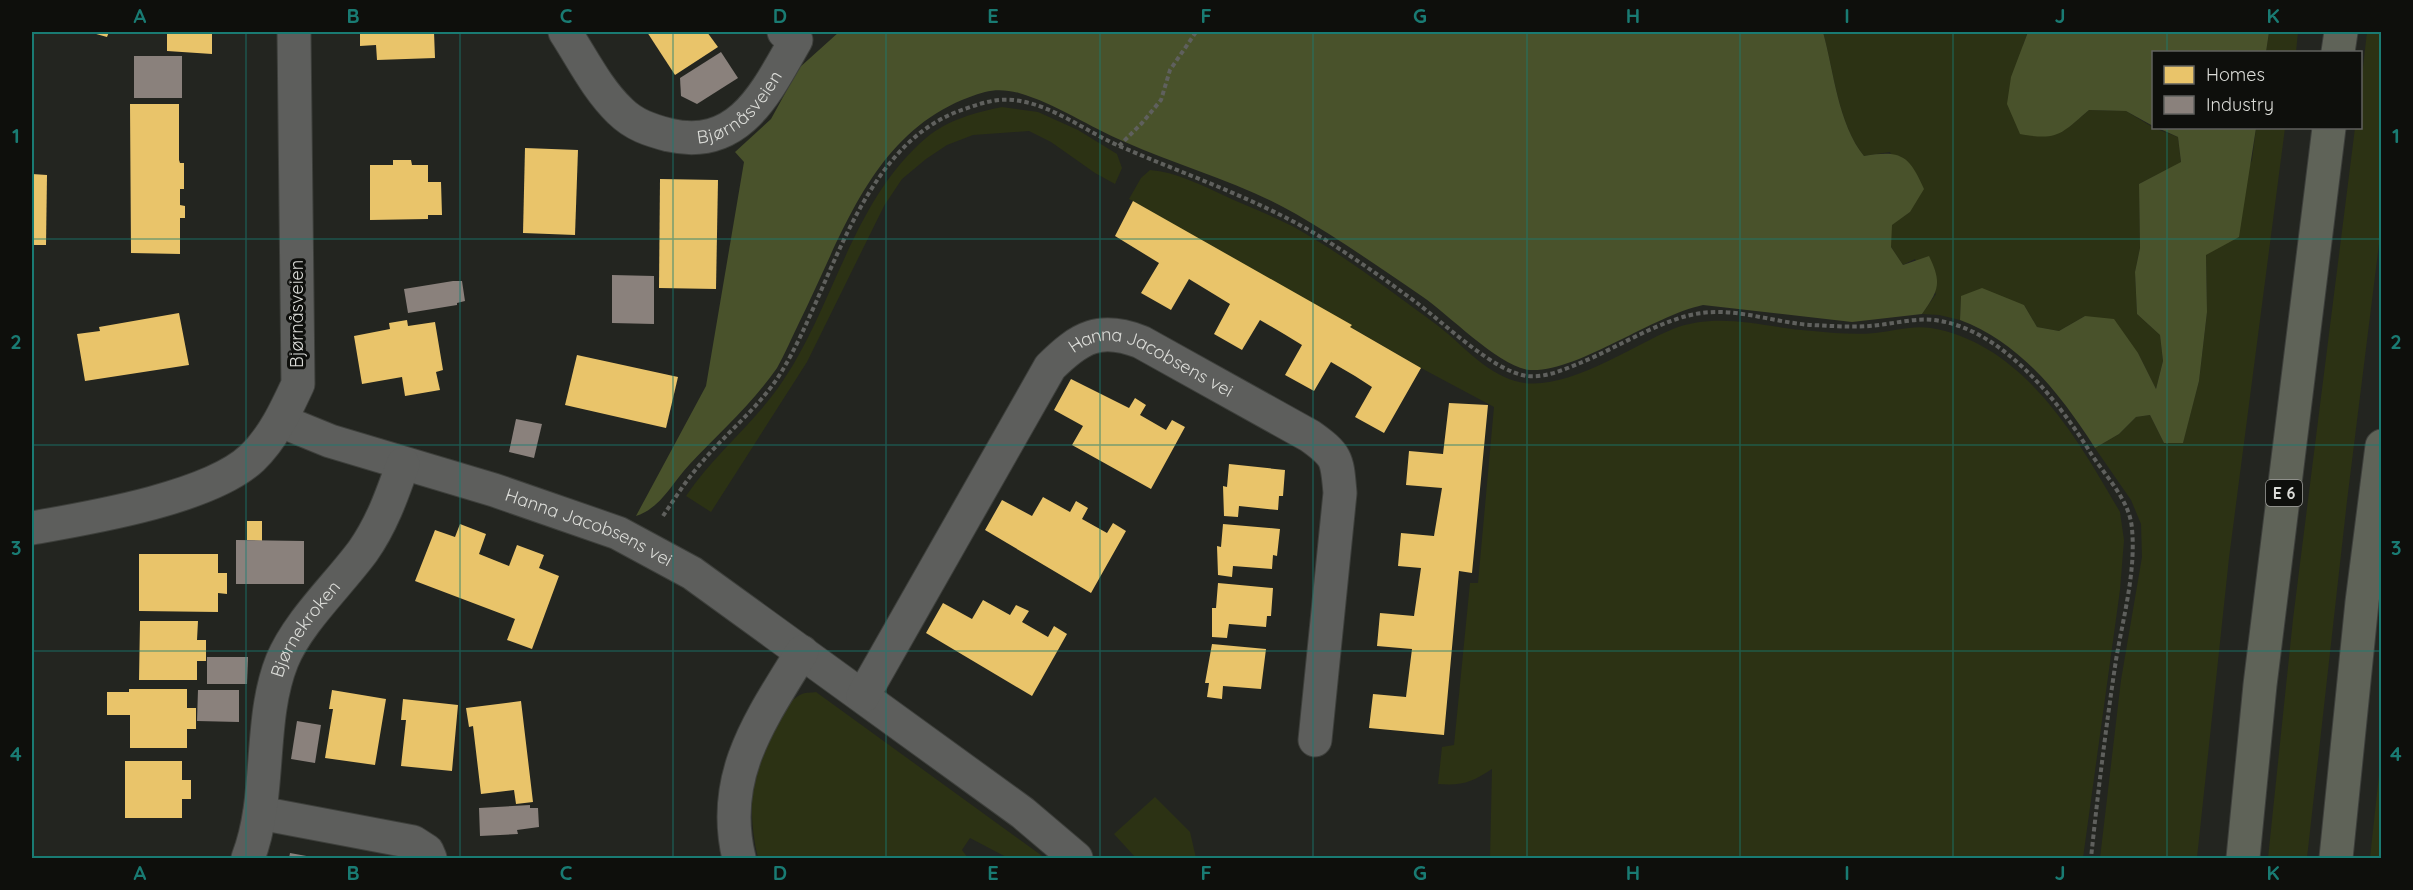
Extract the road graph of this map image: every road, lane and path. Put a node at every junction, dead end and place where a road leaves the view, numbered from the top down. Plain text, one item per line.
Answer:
1 (294, 32) edge
2 (565, 32) edge
3 (1196, 32) edge
4 (2341, 32) edge
5 (790, 36) edge
6 (2338, 51) edge
7 (2329, 129) edge
8 (1119, 146) junction
9 (281, 420) junction
10 (2382, 446) edge
11 (403, 464) junction
12 (32, 528) edge
13 (643, 547) junction
14 (802, 652) junction
15 (863, 696) junction
16 (1315, 740) dead end
17 (260, 813) junction
18 (248, 858) edge
19 (430, 858) edge
20 (739, 858) edge
21 (1076, 858) edge
22 (2091, 858) edge
23 (2243, 858) edge
24 (2336, 858) edge

1 - 9 street, Bjørnåsveien
2 - 5 street, Bjørnåsveien
3 - 8 path
4 - 6 highway
7 - 23 highway, E 6
8 - 13 path
8 - 22 path
9 - 11 street, Hanna Jacobsens vei
9 - 12 street, Bjørnåsveien
10 - 24 highway
11 - 13 street, Hanna Jacobsens vei
11 - 17 street, Bjørnekroken
13 - 14 street, Hanna Jacobsens vei
14 - 15 street, Hanna Jacobsens vei
14 - 20 street
15 - 16 street, Hanna Jacobsens vei
15 - 21 street, Hanna Jacobsens vei
17 - 18 street, Bjørnekroken
17 - 19 street

